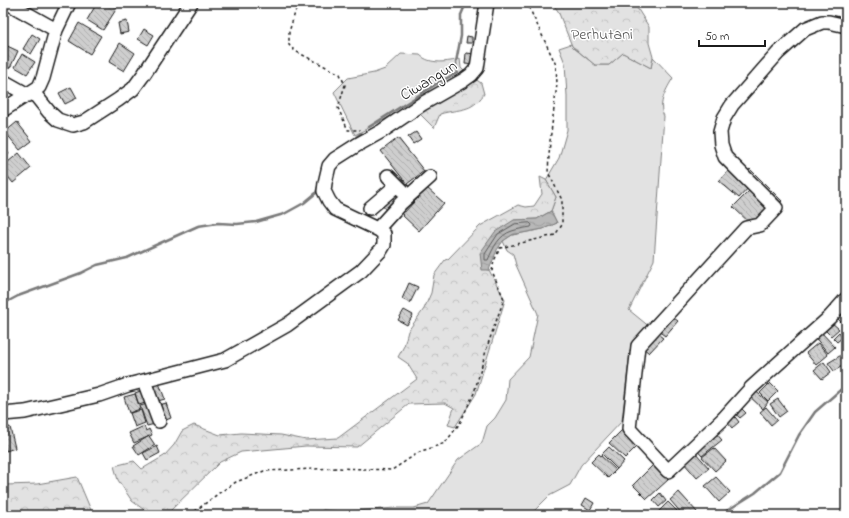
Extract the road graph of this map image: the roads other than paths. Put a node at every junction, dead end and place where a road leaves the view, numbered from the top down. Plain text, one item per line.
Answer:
1 (8, 3) edge
2 (69, 3) edge
3 (191, 3) edge
4 (487, 3) edge
5 (846, 26) edge
6 (56, 30) junction
7 (3, 81) edge
8 (30, 94) junction
9 (3, 110) edge
10 (430, 177) dead end
11 (408, 196) junction
12 (370, 208) dead end
13 (379, 230) junction
14 (846, 299) edge
15 (144, 381) junction
16 (25, 412) junction
17 (3, 414) edge
18 (3, 419) edge
19 (159, 421) dead end

1 - 6 street
2 - 6 street
3 - 8 street
4 - 13 street, Ciwangun
5 - 14 street
6 - 8 street
7 - 8 street
8 - 9 street
10 - 11 street
11 - 12 street
11 - 13 street
13 - 15 street
15 - 16 street
15 - 19 street
16 - 17 street
16 - 18 street

